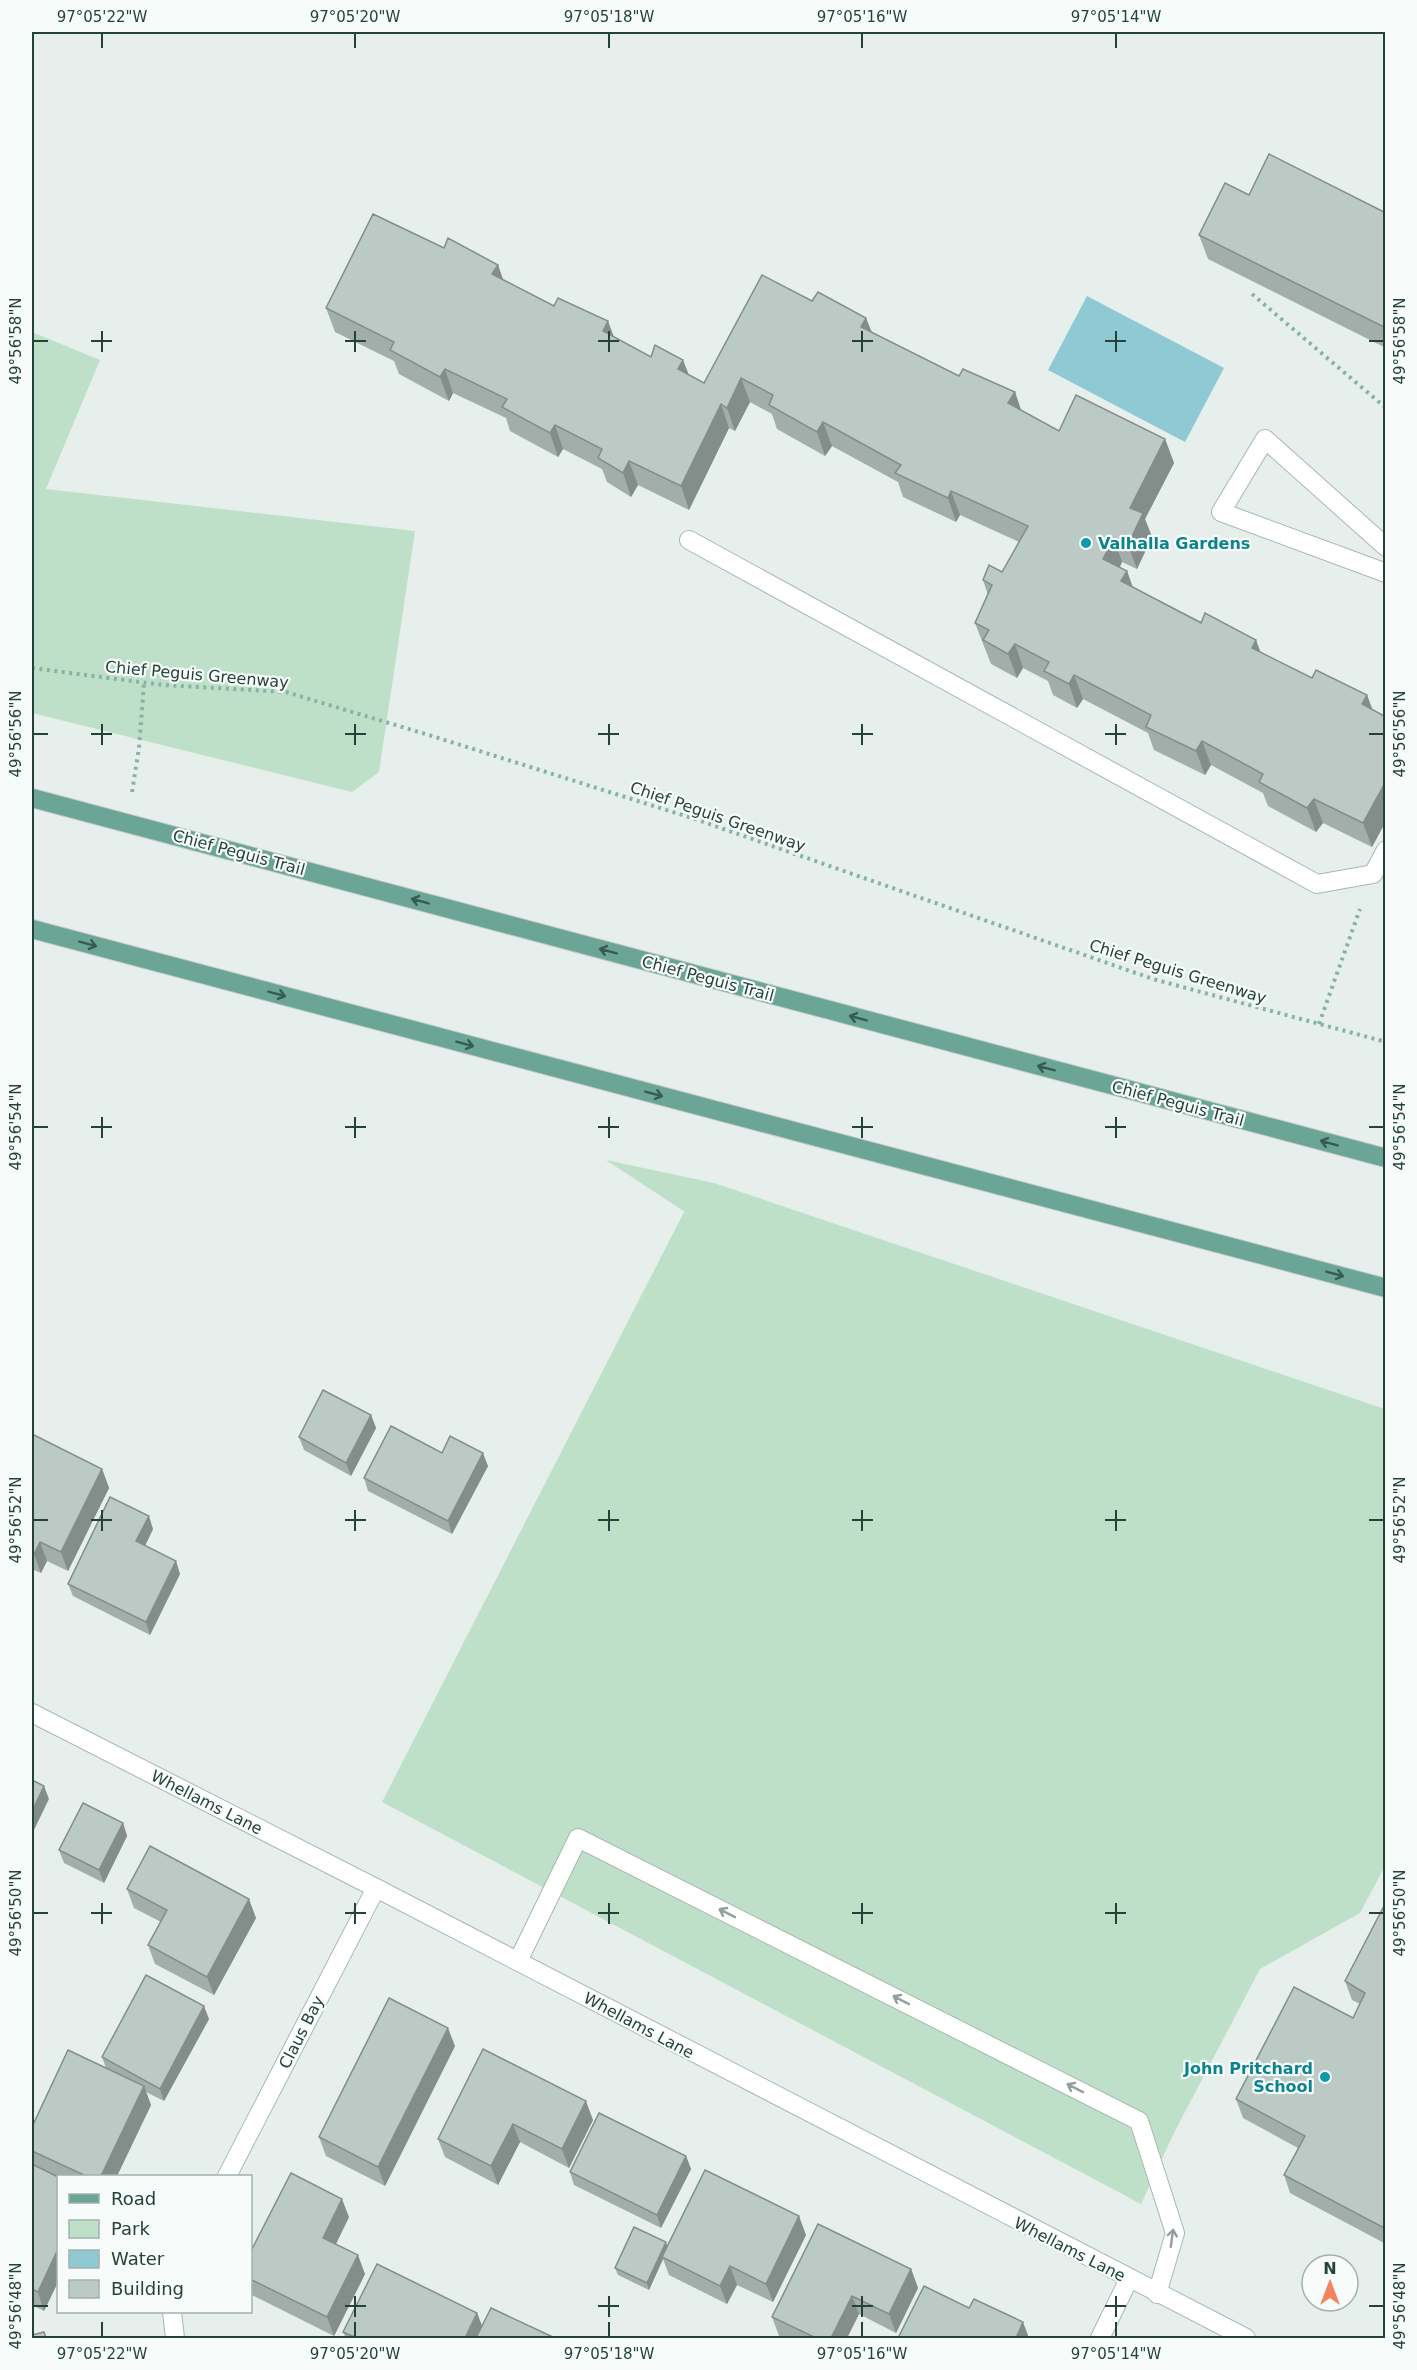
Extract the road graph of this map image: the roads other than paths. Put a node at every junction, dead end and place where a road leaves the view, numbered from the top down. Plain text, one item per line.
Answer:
1 (689, 540) dead end
2 (1386, 547) edge
3 (1386, 573) edge
4 (32, 798) edge
5 (1386, 850) edge
6 (1379, 877) edge
7 (32, 929) edge
8 (1386, 1158) edge
9 (1386, 1288) edge
10 (32, 1713) edge
11 (376, 1888) junction
12 (518, 1961) junction
13 (228, 2175) edge
14 (1129, 2279) junction
15 (1157, 2294) junction
16 (172, 2313) edge
17 (175, 2338) edge
18 (1100, 2338) edge
19 (1246, 2338) edge

1 - 6 street
2 - 3 street
8 -> 4 main road, Chief Peguis Trail
5 - 6 street
7 -> 9 main road
10 - 11 street, Whellams Lane
11 - 12 street, Whellams Lane
11 - 13 street, Claus Bay
12 - 14 street, Whellams Lane
15 -> 12 street
14 - 15 street, Whellams Lane
14 - 18 street
15 - 19 street, Whellams Lane
16 - 17 street

